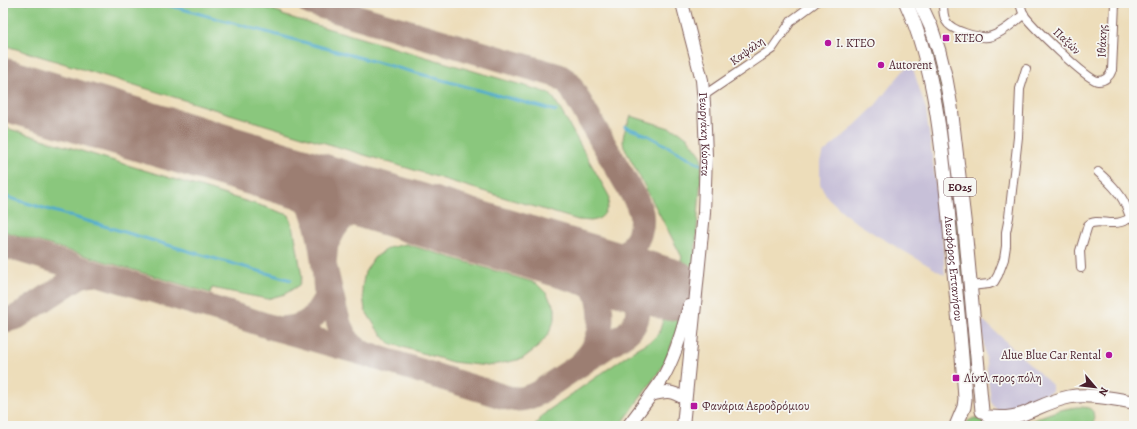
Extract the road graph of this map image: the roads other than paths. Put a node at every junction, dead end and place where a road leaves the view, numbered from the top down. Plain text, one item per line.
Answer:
1 (682, 3) edge
2 (815, 3) edge
3 (906, 3) edge
4 (920, 3) edge
5 (943, 3) edge
6 (1020, 3) edge
7 (1115, 3) edge
8 (1024, 14) junction
9 (1026, 69) dead end
10 (1107, 77) joint
11 (704, 96) junction
12 (1098, 172) dead end
13 (1132, 219) edge
14 (698, 268) junction
15 (1081, 268) dead end
16 (970, 286) junction
17 (690, 352) junction
18 (656, 387) junction
19 (686, 395) junction
20 (1134, 402) edge
21 (1022, 415) junction
22 (988, 418) edge
23 (957, 422) edge
24 (628, 426) edge
25 (682, 426) edge
26 (1006, 426) edge

1 - 11 main road, Γεωργάκη Κώστα
2 - 11 street, Καψάλη
3 - 23 main road, Λεωφόρος Επτανήσου / ΕΟ25
4 - 16 main road, Λεωφόρος Επτανήσου / ΕΟ25
5 - 8 street
6 - 8 street, Παξών
7 - 10 street, Ιθάκης
8 - 10 street, Παξών
9 - 16 street
11 - 14 main road, Γεωργάκη Κώστα
12 - 13 street
13 - 15 street
14 - 17 main road, Γεωργάκη Κώστα
14 - 18 main road, Γεωργάκη Κώστα
16 - 22 main road, Λεωφόρος Επτανήσου / ΕΟ25
17 - 18 main road, Γεωργάκη Κώστα
17 - 19 main road, Γεωργάκη Κώστα
18 - 19 main road
18 - 24 main road, Γεωργάκη Κώστα
19 - 25 main road, Γεωργάκη Κώστα
20 - 21 main road
21 - 22 main road
21 - 26 main road
22 - 23 main road, Λεωφόρος Επτανήσου

